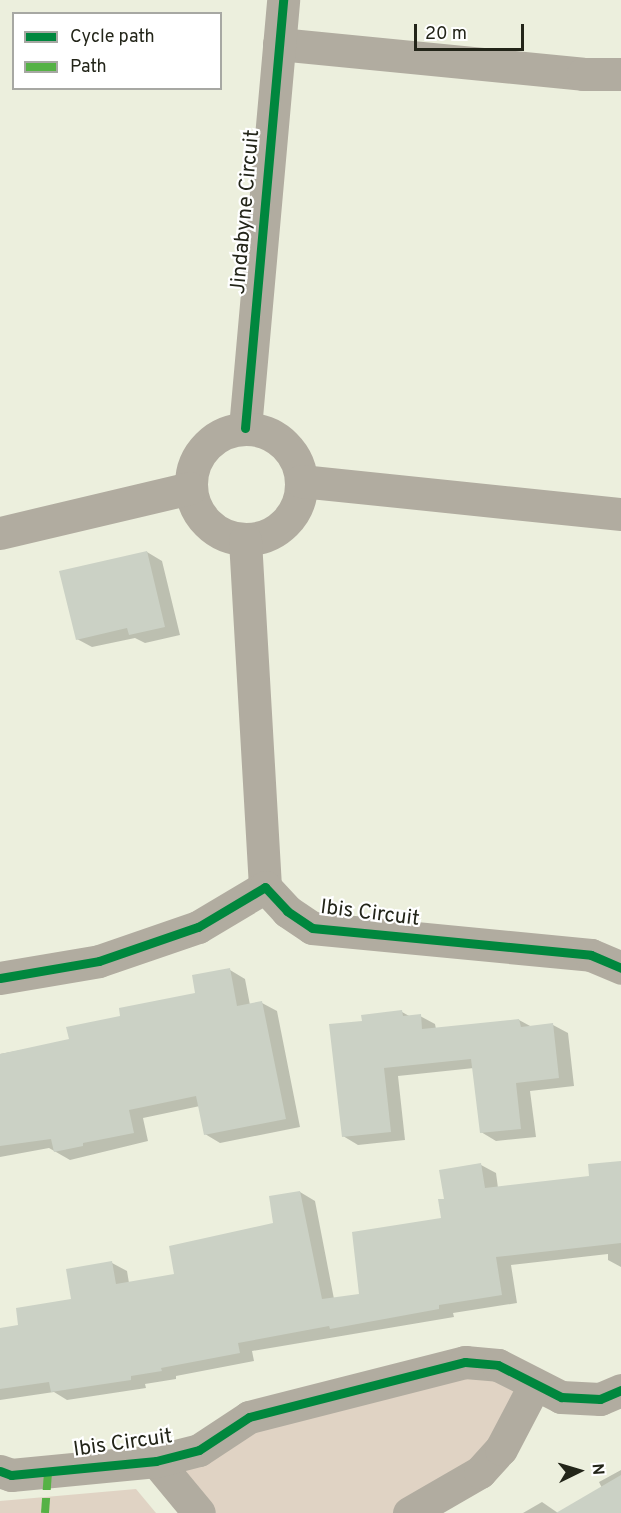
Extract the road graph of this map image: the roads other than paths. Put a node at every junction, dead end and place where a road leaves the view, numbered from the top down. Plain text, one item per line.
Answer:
1 (283, 0) edge
2 (279, 44) junction
3 (621, 74) edge
4 (245, 428) junction
5 (301, 481) junction
6 (190, 488) junction
7 (621, 514) edge
8 (0, 533) edge
9 (245, 540) junction
10 (265, 887) junction
11 (621, 968) edge
12 (0, 978) edge
13 (535, 1384) junction
14 (621, 1390) edge
15 (156, 1461) junction
16 (0, 1472) edge
17 (199, 1513) edge
18 (410, 1513) edge

1 - 2 street, Jindabyne Circuit
2 - 3 street
2 - 4 street, Jindabyne Circuit
4 - 5 street
4 - 6 street
5 - 7 street
5 - 9 street
6 - 8 street
6 - 9 street
9 - 10 street
10 - 11 street, Ibis Circuit
10 - 12 street
13 - 14 street, Ibis Circuit
13 - 15 street, Ibis Circuit
13 - 18 street
15 - 16 street, Ibis Circuit
15 - 17 street, Ibis Circuit

